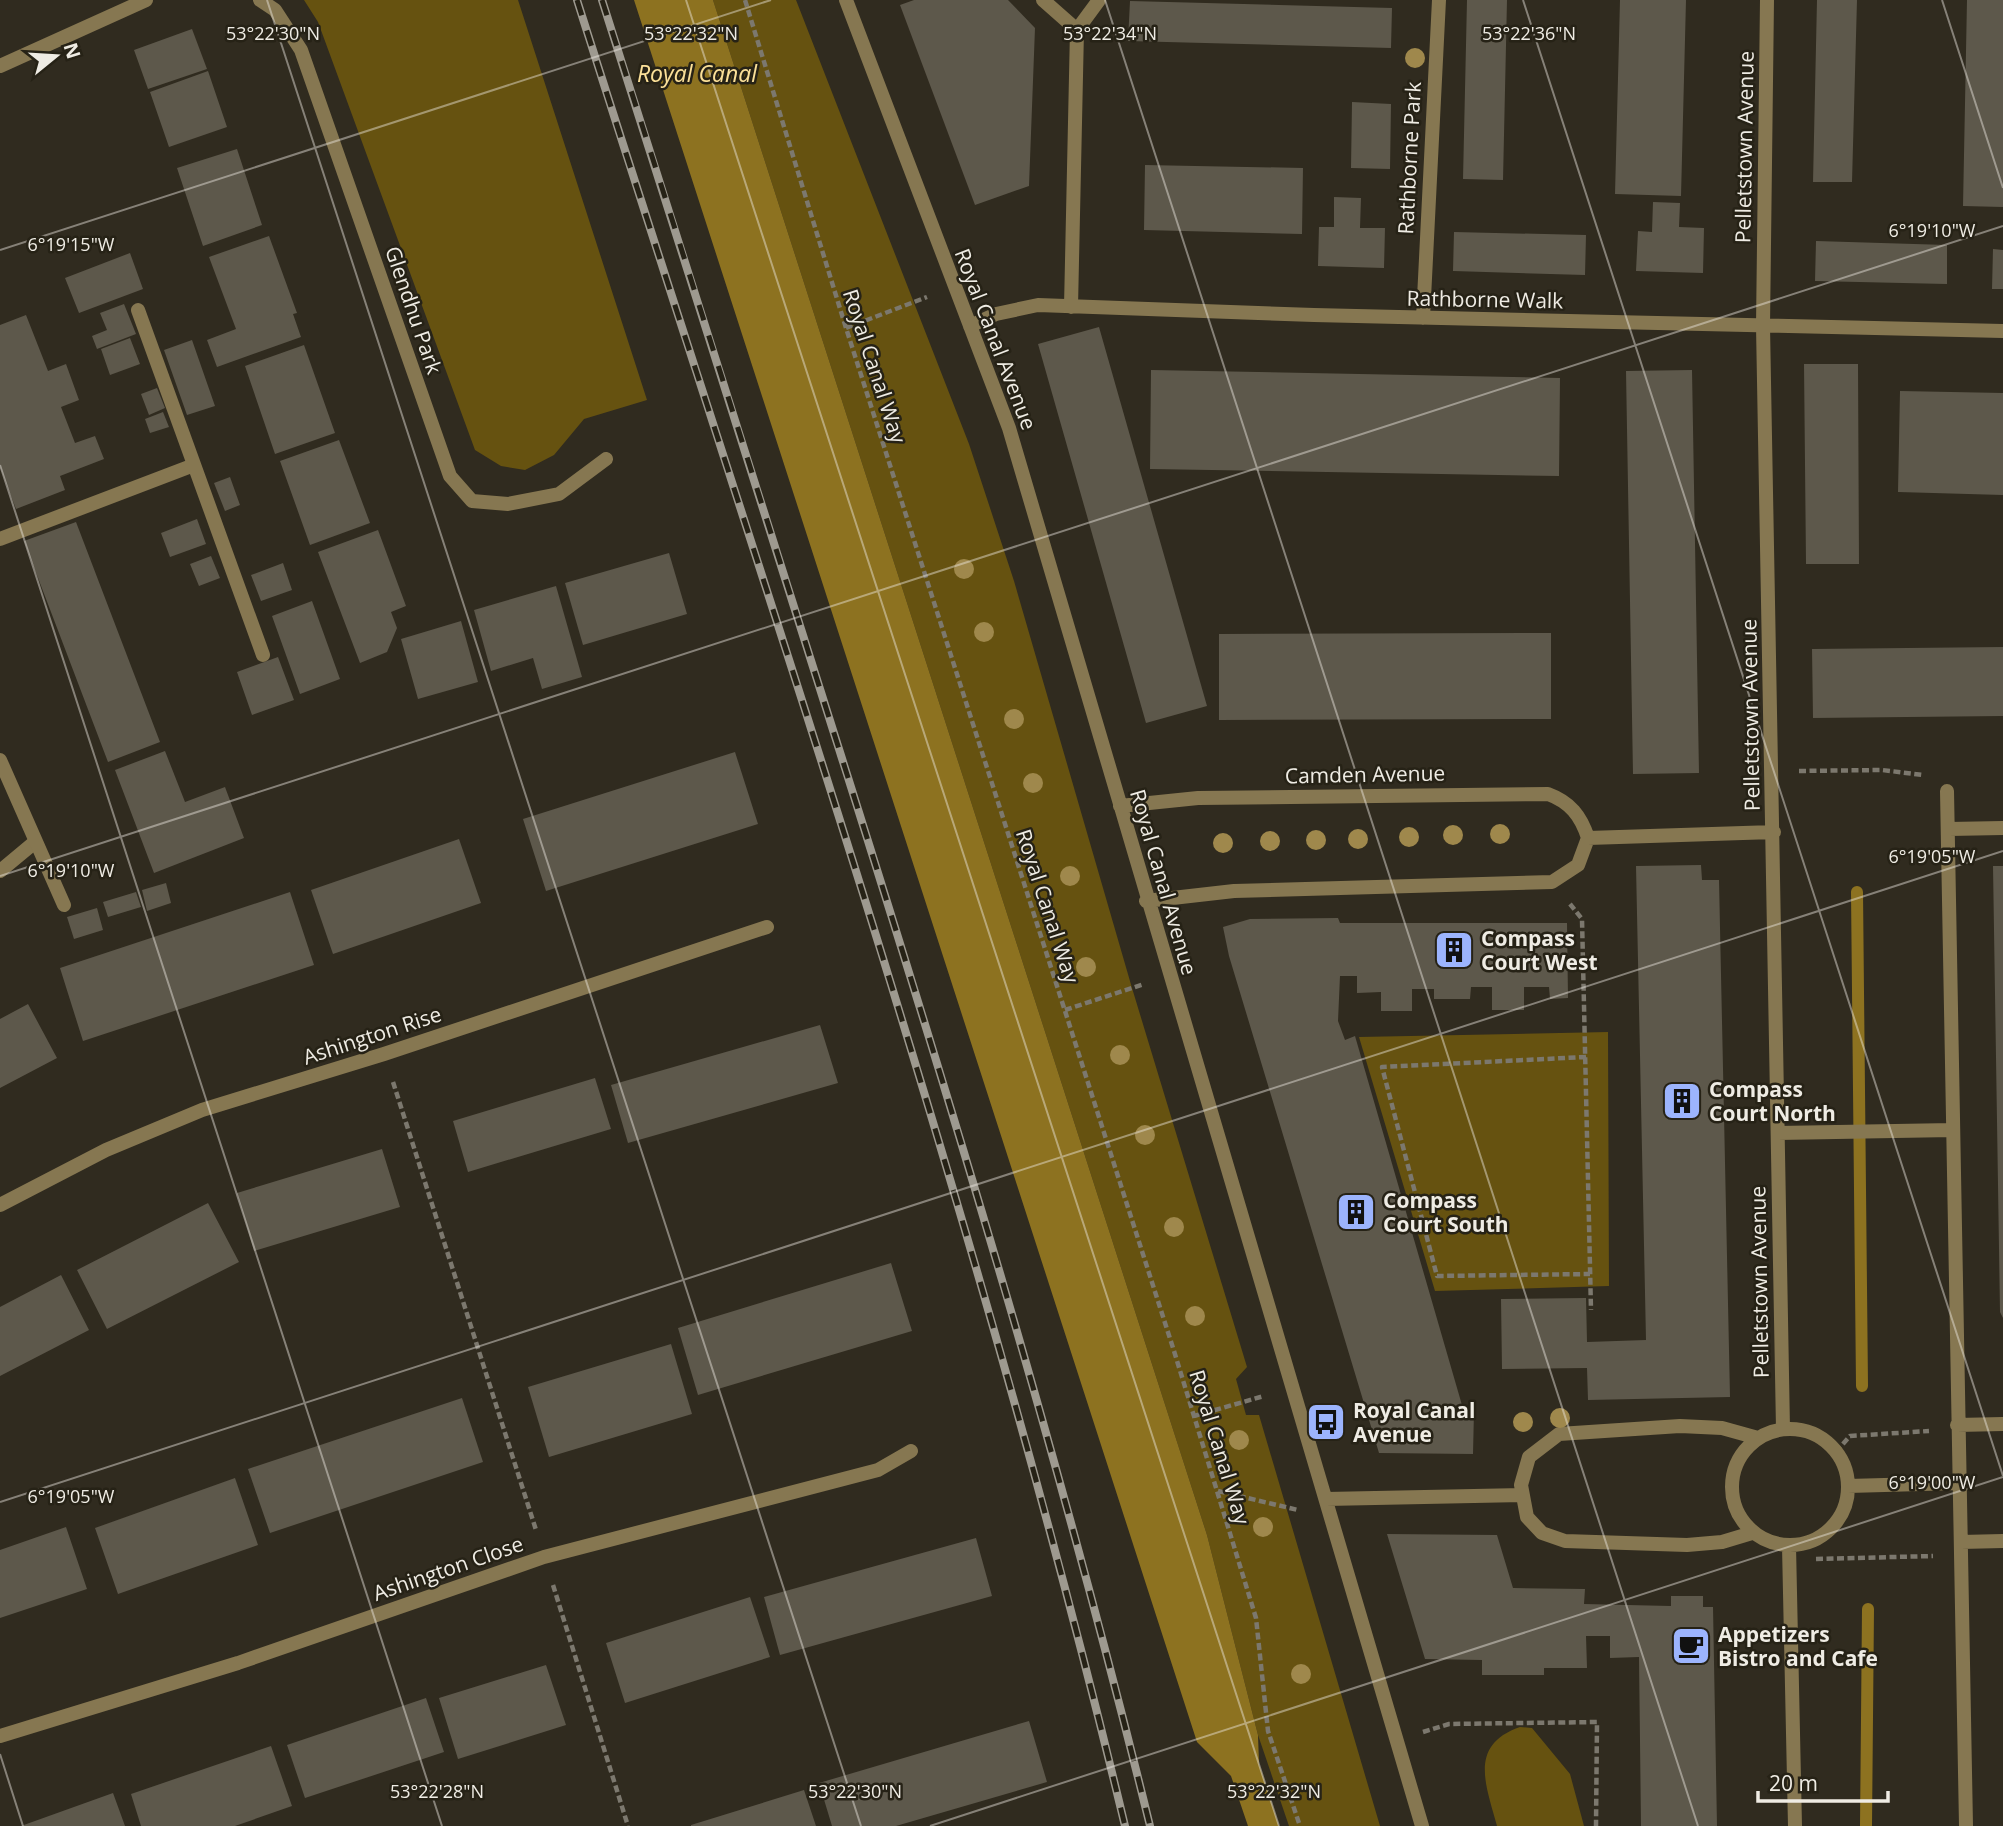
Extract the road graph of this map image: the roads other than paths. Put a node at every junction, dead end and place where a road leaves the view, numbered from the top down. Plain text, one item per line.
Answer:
1 (146, 0) edge
2 (260, 0) edge
3 (846, 0) edge
4 (1043, 0) edge
5 (1099, 0) edge
6 (1439, 0) edge
7 (1767, 0) edge
8 (1077, 30) junction
9 (0, 66) edge
10 (1071, 307) junction
11 (138, 310) dead end
12 (1423, 318) junction
13 (970, 326) junction
14 (1763, 326) junction
15 (2003, 331) edge
16 (606, 459) dead end
17 (194, 465) junction
18 (0, 539) edge
19 (263, 655) dead end
20 (0, 760) edge
21 (1947, 791) road end
22 (1120, 806) junction
23 (2003, 828) edge
24 (1949, 829) junction
25 (1773, 832) junction
26 (1588, 838) junction
27 (35, 842) junction
28 (0, 872) edge
29 (1146, 901) junction
30 (64, 905) dead end
31 (767, 927) dead end
32 (1953, 1130) junction
33 (1778, 1133) junction
34 (0, 1205) edge
35 (2003, 1424) edge
36 (1957, 1425) junction
37 (1783, 1429) junction
38 (1758, 1438) junction
39 (911, 1451) dead end
40 (1958, 1483) junction
41 (1848, 1486) junction
42 (1523, 1495) junction
43 (1326, 1499) junction
44 (1752, 1533) junction
45 (2003, 1541) edge
46 (1961, 1542) junction
47 (1788, 1554) junction
48 (0, 1736) edge
49 (1422, 1826) edge
50 (1795, 1826) edge
51 (1966, 1826) edge

1 - 9 street
2 - 16 street, Glendhu Park
3 - 13 street, Royal Canal Avenue
4 - 8 street
5 - 8 street
6 - 12 street, Rathborne Park
7 - 14 street, Pelletstown Avenue
8 - 10 street
10 - 12 street, Rathborne Walk
10 - 13 street, Rathborne Walk
11 - 17 street
12 - 14 street, Rathborne Walk
13 - 22 street, Royal Canal Avenue
14 - 15 street, Rathborne Walk
14 - 25 street, Pelletstown Avenue
17 - 18 street
17 - 19 street
20 - 27 street
21 - 24 street
22 - 26 street, Camden Avenue
22 - 29 street, Royal Canal Avenue
23 - 24 street
24 - 32 street
25 - 26 street
25 - 33 street, Pelletstown Avenue
26 - 29 street
27 - 28 street
27 - 30 street
29 - 43 street, Royal Canal Avenue
31 - 34 street, Ashington Rise
32 - 33 street
32 - 36 street
33 - 37 street, Pelletstown Avenue
35 - 36 street
36 - 40 street
37 - 38 street
37 - 41 street
38 - 42 street
38 - 44 street
39 - 48 street, Ashington Close
40 - 41 street
40 - 46 street
41 - 47 street
42 - 43 street
42 - 44 street
43 - 49 street, Royal Canal Avenue
44 - 47 street
45 - 46 street
46 - 51 street
47 - 50 street

